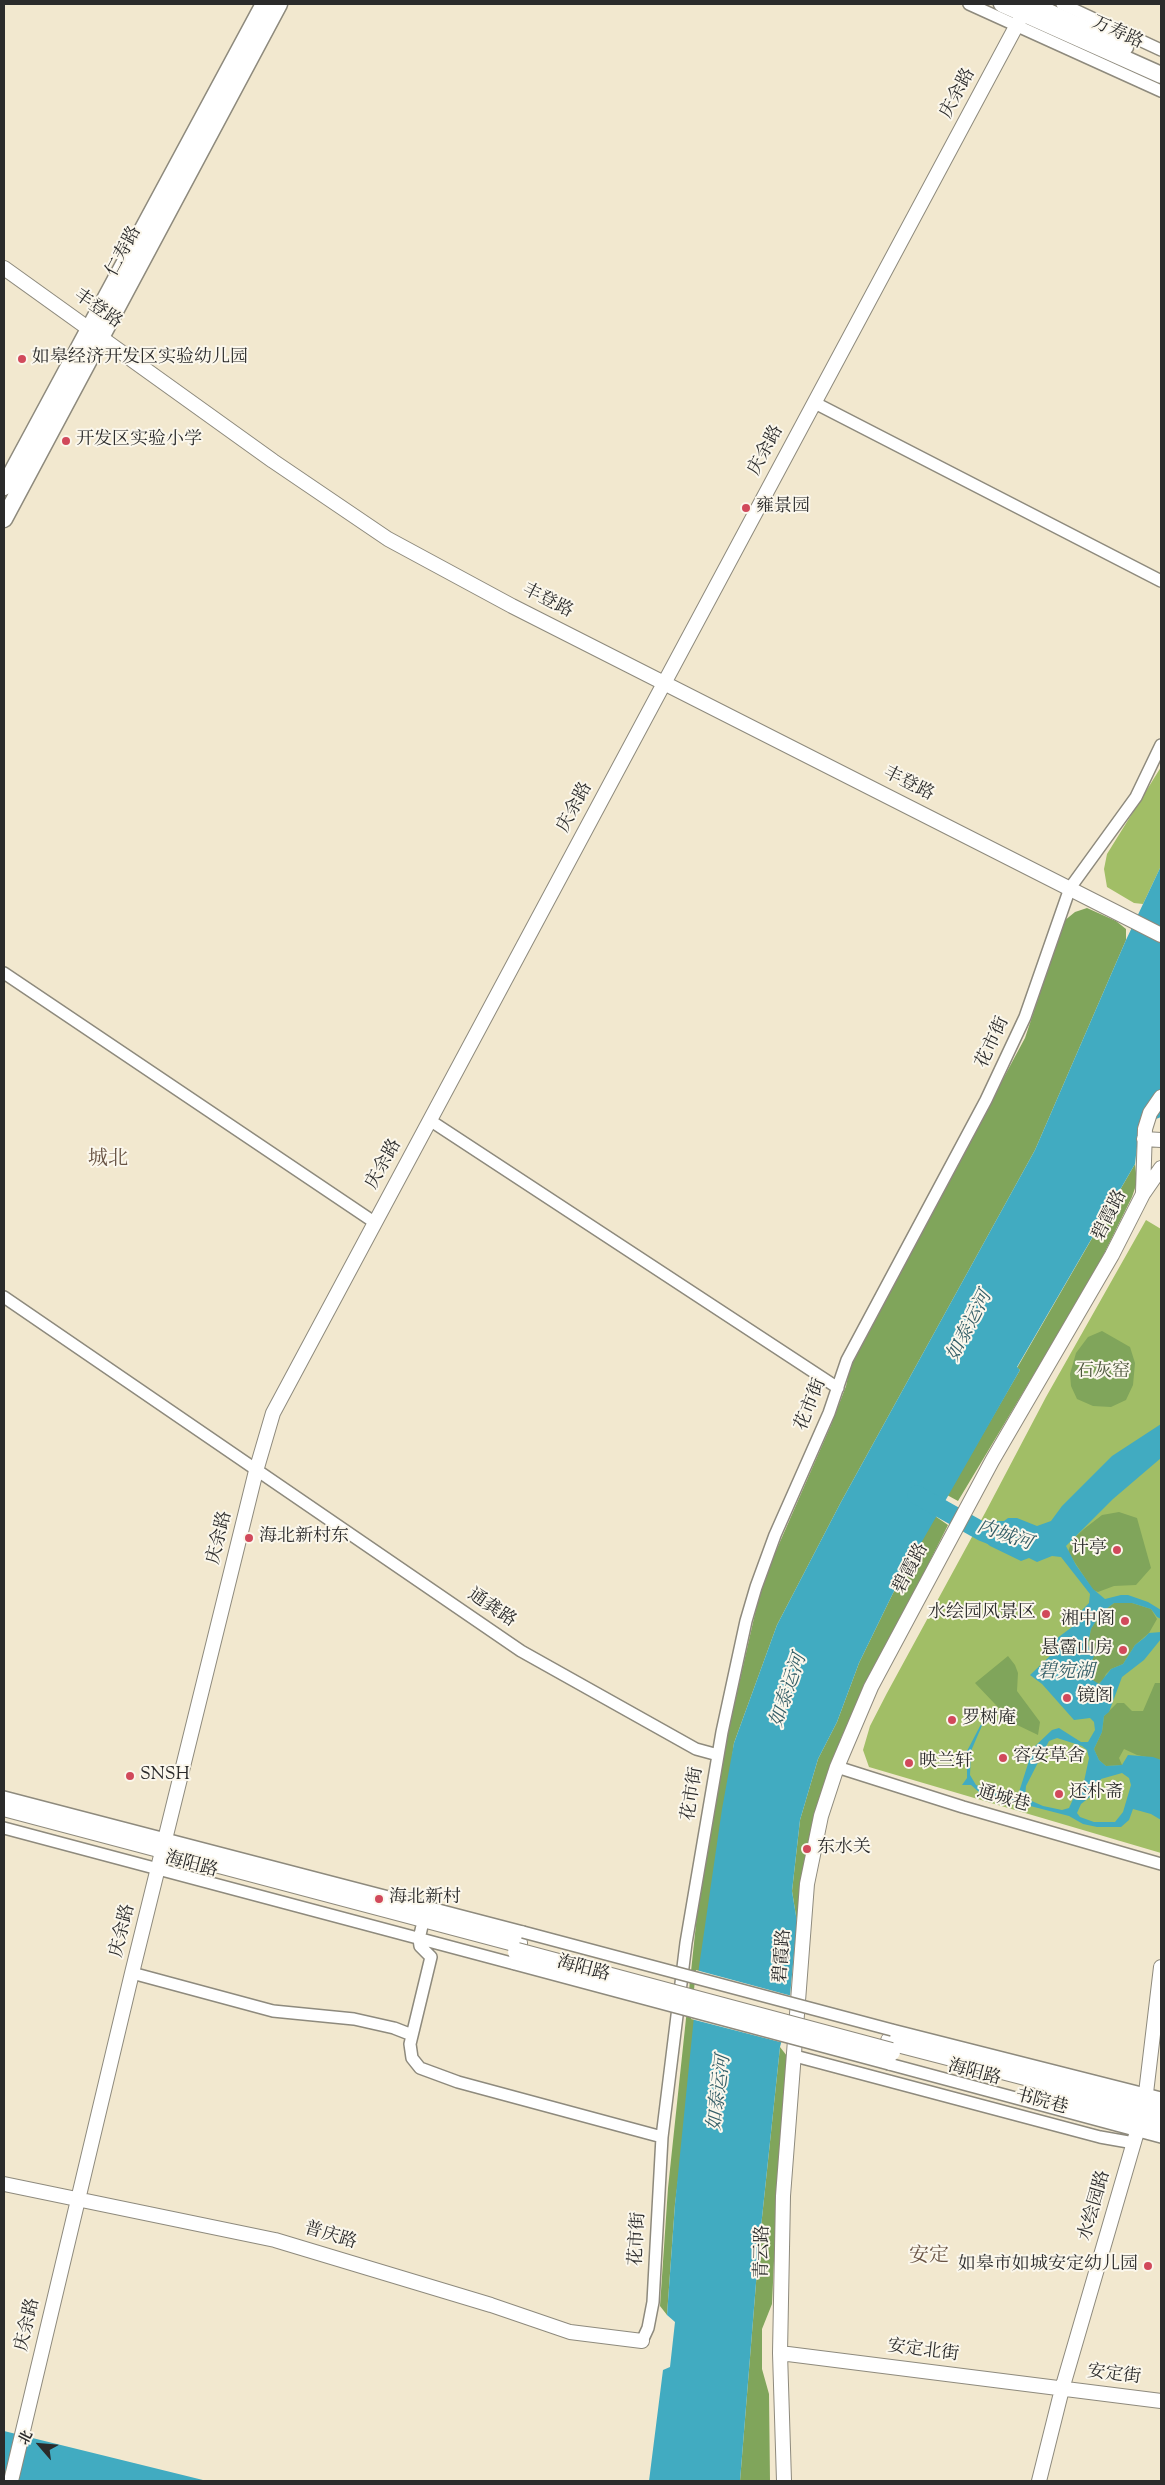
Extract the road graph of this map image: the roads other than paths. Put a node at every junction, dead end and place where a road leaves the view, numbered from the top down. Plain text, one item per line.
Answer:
1 (264, 4) edge
2 (280, 4) edge
3 (969, 4) edge
4 (1002, 4) edge
5 (1062, 4) edge
6 (1024, 12) edge
7 (1161, 50) edge
8 (1161, 64) edge
9 (1161, 75) edge
10 (1161, 91) edge
11 (4, 268) edge
12 (88, 327) junction
13 (103, 337) junction
14 (815, 402) junction
15 (4, 487) edge
16 (4, 519) edge
17 (1161, 581) edge
18 (664, 682) junction
19 (1161, 745) edge
20 (1070, 888) junction
21 (1161, 935) edge
22 (4, 973) edge
23 (1161, 1097) edge
24 (431, 1121) junction
25 (1145, 1134) junction
26 (1161, 1140) edge
27 (1161, 1168) edge
28 (1143, 1194) junction
29 (374, 1222) junction
30 (4, 1297) edge
31 (838, 1388) junction
32 (256, 1470) junction
33 (718, 1755) junction
34 (837, 1767) junction
35 (4, 1797) edge
36 (4, 1807) edge
37 (4, 1816) edge
38 (4, 1828) edge
39 (162, 1854) junction
40 (1161, 1864) edge
41 (423, 1923) junction
42 (1161, 1967) edge
43 (132, 1973) junction
44 (798, 2023) joint
45 (412, 2036) junction
46 (891, 2047) junction
47 (795, 2056) junction
48 (1161, 2098) edge
49 (1161, 2111) edge
50 (1140, 2118) junction
51 (1161, 2124) edge
52 (662, 2137) junction
53 (1161, 2137) edge
54 (4, 2184) edge
55 (78, 2198) junction
56 (642, 2341) joint
57 (780, 2353) junction
58 (1062, 2389) junction
59 (1161, 2401) edge
60 (11, 2481) edge
61 (784, 2481) edge
62 (1038, 2481) edge

1 - 12 main road, 仁寿路
2 - 13 main road, 仁寿路
3 - 6 street
4 - 6 main road, 万寿路
5 - 7 street
6 - 8 main road, 万寿路
6 - 9 main road, 万寿路
6 - 10 street
6 - 14 street, 庆余路
11 - 12 street, 丰登路
12 - 13 street, 丰登路
12 - 15 main road, 仁寿路
13 - 16 main road, 仁寿路
13 - 18 street, 丰登路
14 - 17 street
14 - 18 street, 庆余路
18 - 20 street, 丰登路
18 - 24 street, 庆余路
19 - 20 street, 花市街
20 - 21 street, 丰登路
20 - 31 street, 花市街
22 - 29 street
23 - 25 street
24 - 29 street, 庆余路
24 - 31 street
25 - 26 street
25 - 28 street
27 - 28 street, 碧霞路
28 - 34 street, 碧霞路
29 - 32 street, 庆余路
30 - 32 street, 通龚路
31 - 33 street, 花市街
32 - 33 street, 通龚路
32 - 39 street, 庆余路
33 - 52 street, 花市街
34 - 40 street, 通城巷
34 - 44 street, 碧霞路
35 - 39 street
36 - 39 main road, 海阳路
37 - 39 main road, 海阳路
38 - 39 street
39 - 41 main road, 海阳路
39 - 43 street, 庆余路
41 - 45 street
41 - 46 main road, 海阳路, bridge
42 - 50 street, 水绘园路
43 - 45 street
43 - 55 street, 庆余路
44 - 47 street, 青云路
45 - 52 street
46 - 50 main road, 海阳路
46 - 50 street
47 - 50 street, 书院巷
47 - 57 street, 青云路
48 - 50 street
49 - 50 main road, 海阳路
50 - 51 main road, 海阳路
50 - 53 street
50 - 58 street, 水绘园路
52 - 56 street, 花市街
54 - 55 street, 普庆路
55 - 56 street, 普庆路
55 - 60 street, 庆余路
57 - 58 street, 安定北街
57 - 61 street, 青云路
58 - 59 street, 安定街
58 - 62 street, 水绘园路

